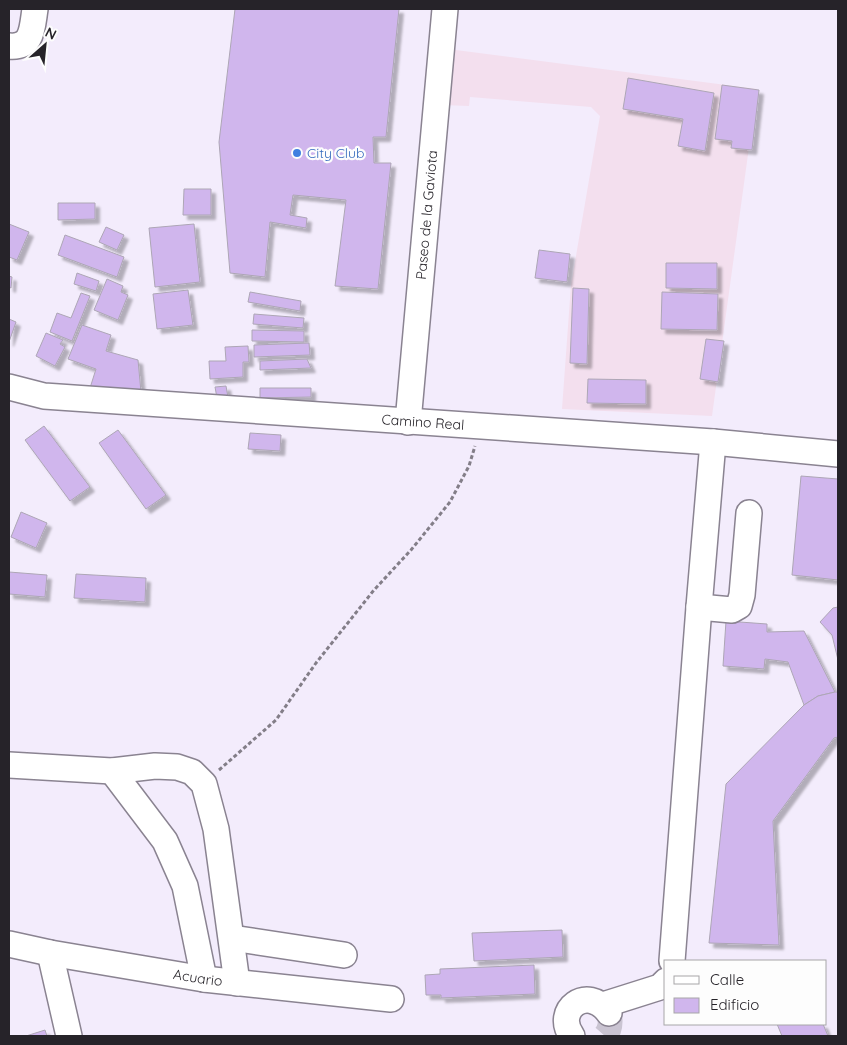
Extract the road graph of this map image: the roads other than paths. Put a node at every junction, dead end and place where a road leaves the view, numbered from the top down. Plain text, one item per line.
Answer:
1 (34, 9) edge
2 (445, 9) edge
3 (9, 46) edge
4 (9, 387) edge
5 (408, 422) junction
6 (714, 442) junction
7 (838, 454) edge
8 (749, 513) dead end
9 (699, 607) junction
10 (9, 765) edge
11 (112, 771) junction
12 (232, 938) junction
13 (9, 944) edge
14 (50, 953) junction
15 (344, 955) dead end
16 (672, 960) edge
17 (204, 978) junction
18 (237, 983) junction
19 (664, 983) edge
20 (391, 999) dead end
21 (68, 1036) edge
22 (572, 1036) edge

1 - 3 street
2 - 5 street, Paseo de la Gaviota
4 - 5 street, Camino Real
5 - 6 street, Camino Real
6 - 7 street, Camino Real
6 - 9 street
8 - 9 street
9 - 16 street
10 - 11 street
11 - 12 street
11 - 17 street
12 - 15 street
12 - 18 street
13 - 14 street, Acuario
14 - 17 street, Acuario
14 - 21 street
17 - 18 street, Acuario
18 - 20 street, Acuario
19 - 22 street

